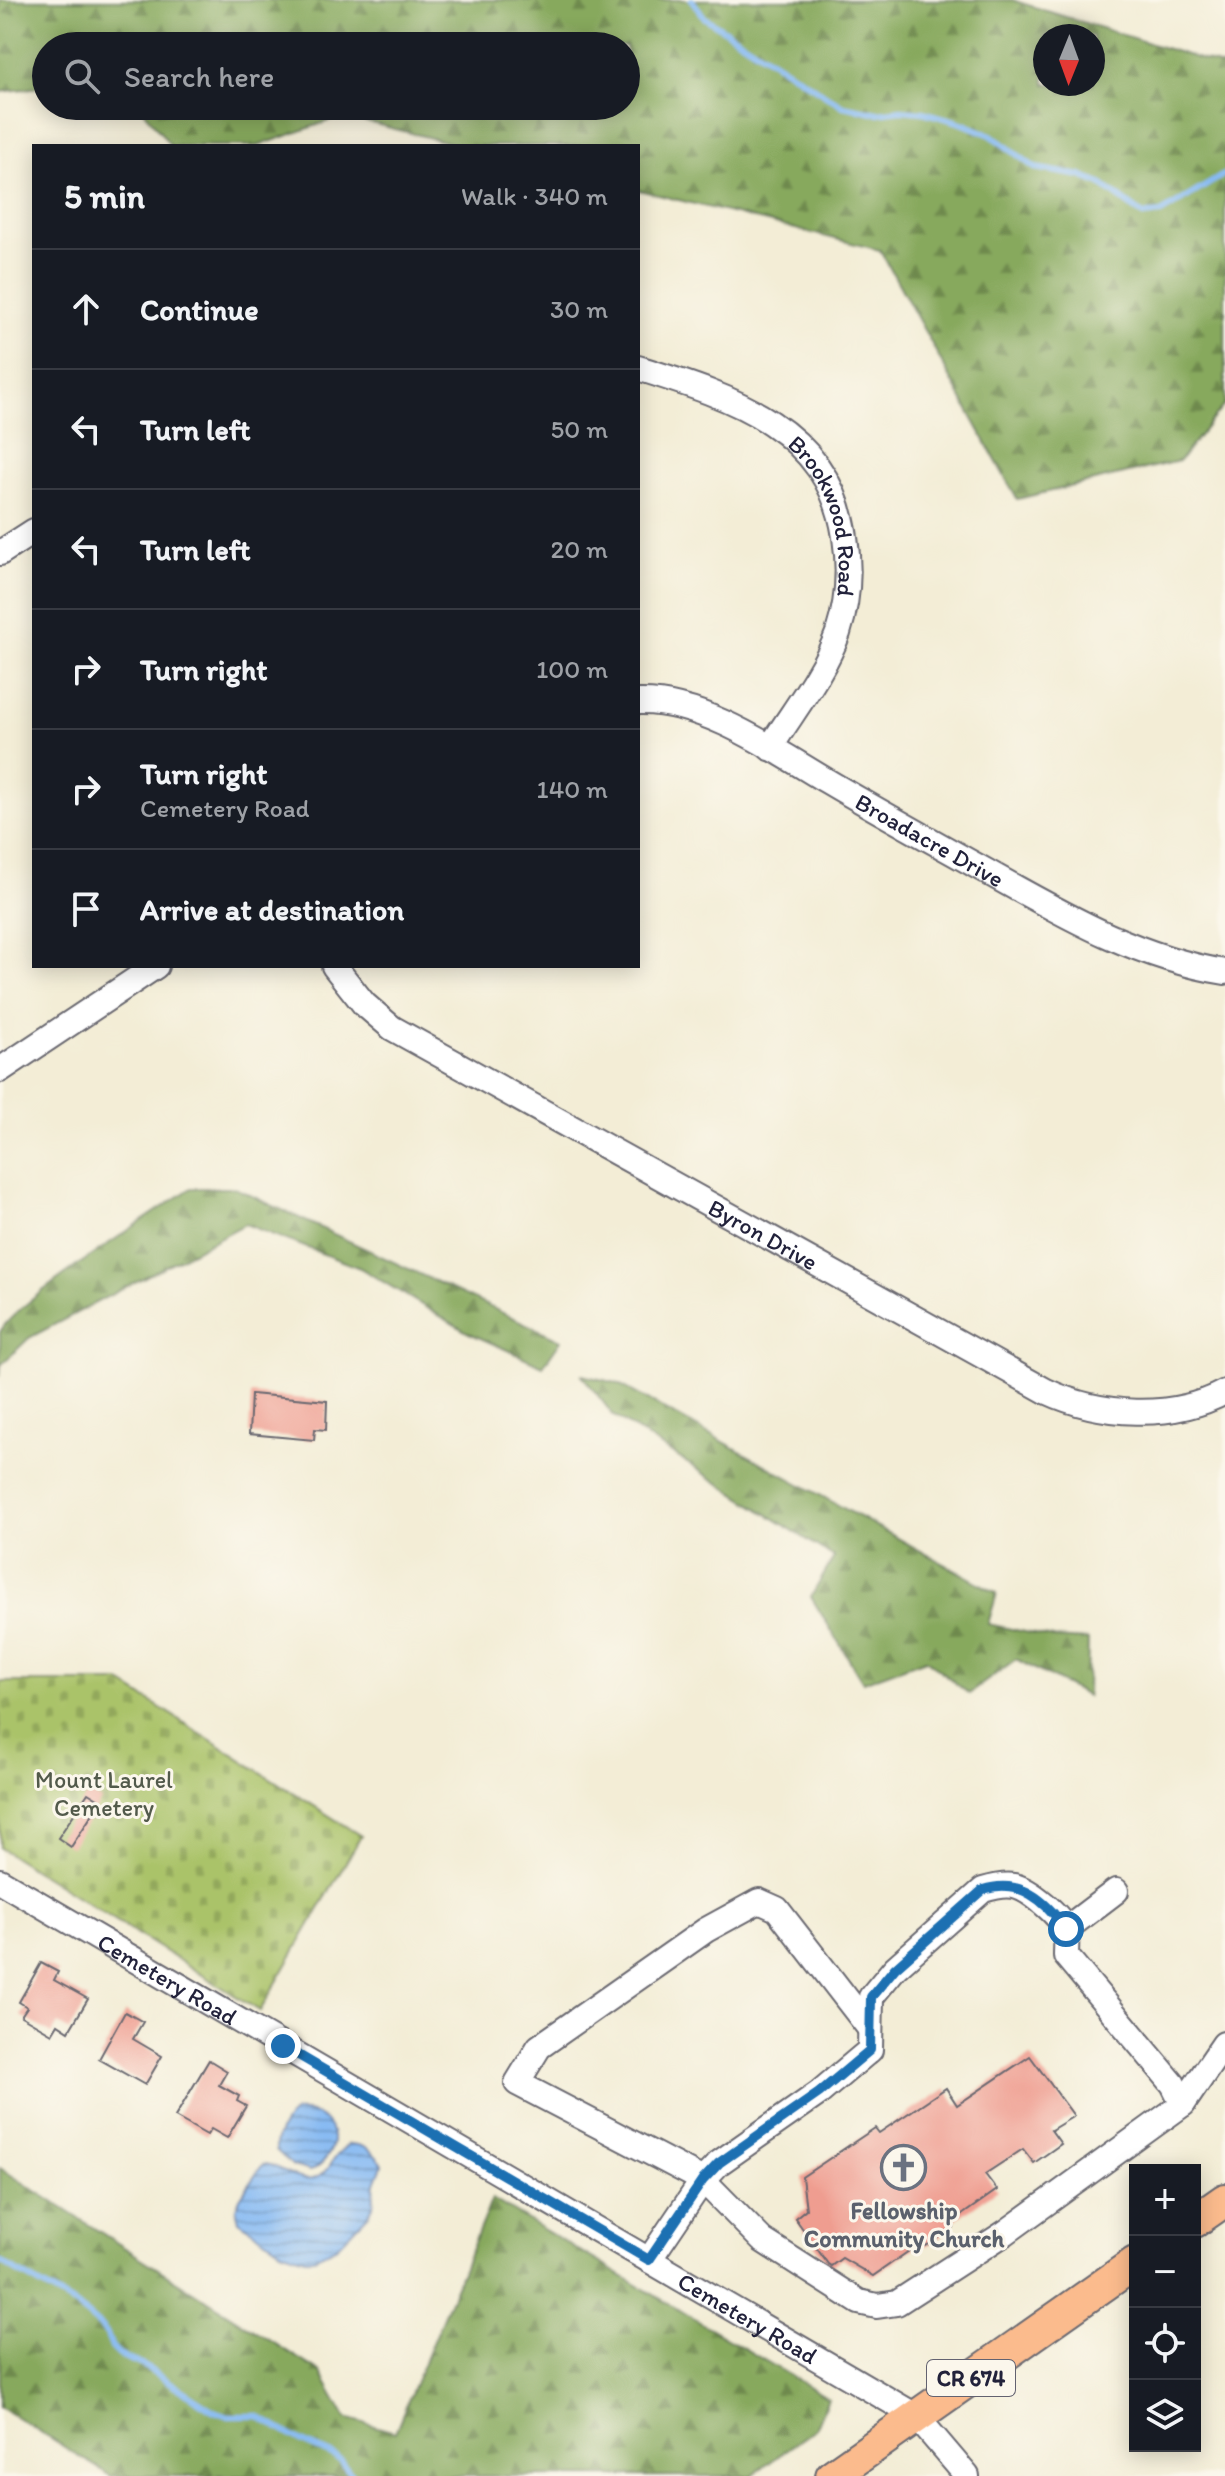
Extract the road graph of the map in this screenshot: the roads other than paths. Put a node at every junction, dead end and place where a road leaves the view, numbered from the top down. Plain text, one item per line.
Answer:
1 (640, 369) edge
2 (32, 532) edge
3 (0, 553) edge
4 (640, 702) edge
5 (770, 748) junction
6 (153, 968) edge
7 (336, 968) edge
8 (1225, 972) edge
9 (0, 1070) edge
10 (1225, 1392) edge
11 (0, 1881) edge
12 (1116, 1891) dead end
13 (1066, 1929) junction
14 (870, 2029) junction
15 (1224, 2044) edge
16 (1183, 2104) junction
17 (703, 2180) junction
18 (1225, 2200) edge
19 (1201, 2217) edge
20 (649, 2260) junction
21 (1129, 2267) edge
22 (916, 2416) junction
23 (832, 2476) edge
24 (967, 2476) edge

1 - 5 street, Brookwood Road
2 - 3 street
4 - 5 street, Broadacre Drive
5 - 8 street, Broadacre Drive
6 - 9 street
7 - 10 street, Byron Drive
11 - 20 street, Cemetery Road
12 - 13 street
13 - 14 street
13 - 16 street
14 - 17 street
14 - 17 street
15 - 16 street
16 - 17 street
17 - 20 street
18 - 19 main road
20 - 22 street, Cemetery Road
21 - 22 main road, CR 674
22 - 23 main road, CR 674
22 - 24 street, Cemetery Road

